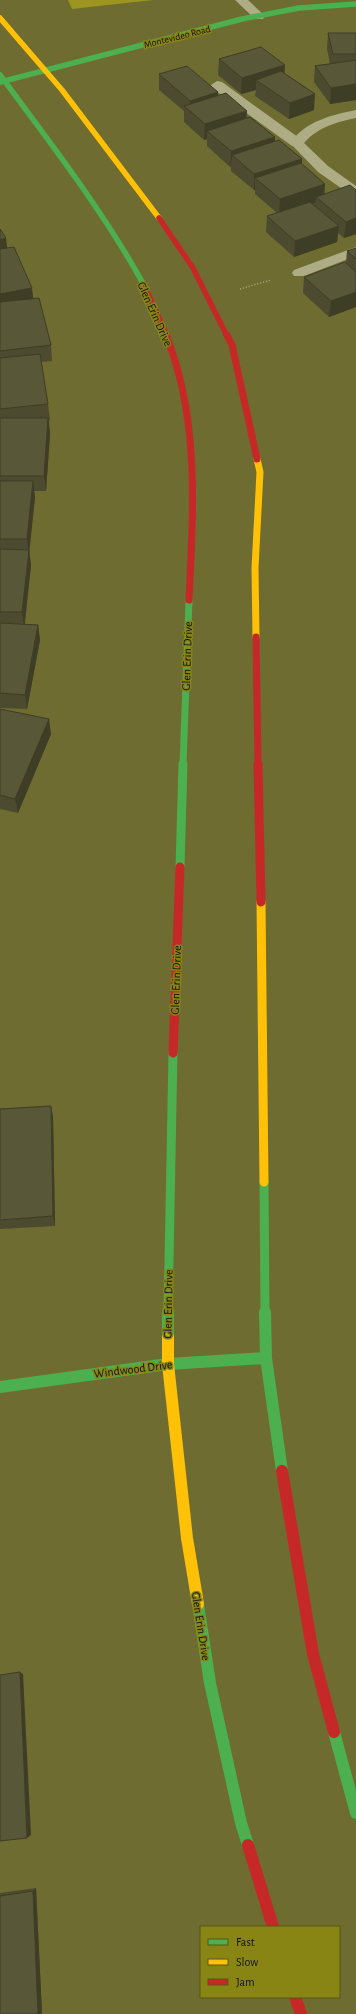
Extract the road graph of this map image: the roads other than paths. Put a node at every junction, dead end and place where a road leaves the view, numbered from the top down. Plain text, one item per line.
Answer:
1 (241, 0) edge
2 (342, 2) edge
3 (356, 4) edge
4 (259, 16) junction
5 (0, 18) edge
6 (47, 70) junction
7 (2, 79) edge
8 (218, 85) dead end
9 (356, 114) edge
10 (297, 143) junction
11 (356, 192) edge
12 (356, 251) edge
13 (299, 273) road end
14 (266, 1358) junction
15 (168, 1364) junction
16 (0, 1387) edge
17 (356, 1813) edge
18 (273, 1926) edge
19 (295, 1998) edge
20 (301, 2014) edge

1 - 4 street
2 - 3 street, Montevideo Road
2 - 4 street, Montevideo Road
4 - 6 street, Montevideo Road
5 - 6 street
6 - 7 street, Montevideo Road
6 - 14 street
7 - 15 street, Glen Erin Drive
8 - 10 street
9 - 10 street
10 - 11 street
12 - 13 street
14 - 15 street, Windwood Drive
14 - 17 street
15 - 16 street, Windwood Drive
15 - 18 street, Glen Erin Drive
19 - 20 street

